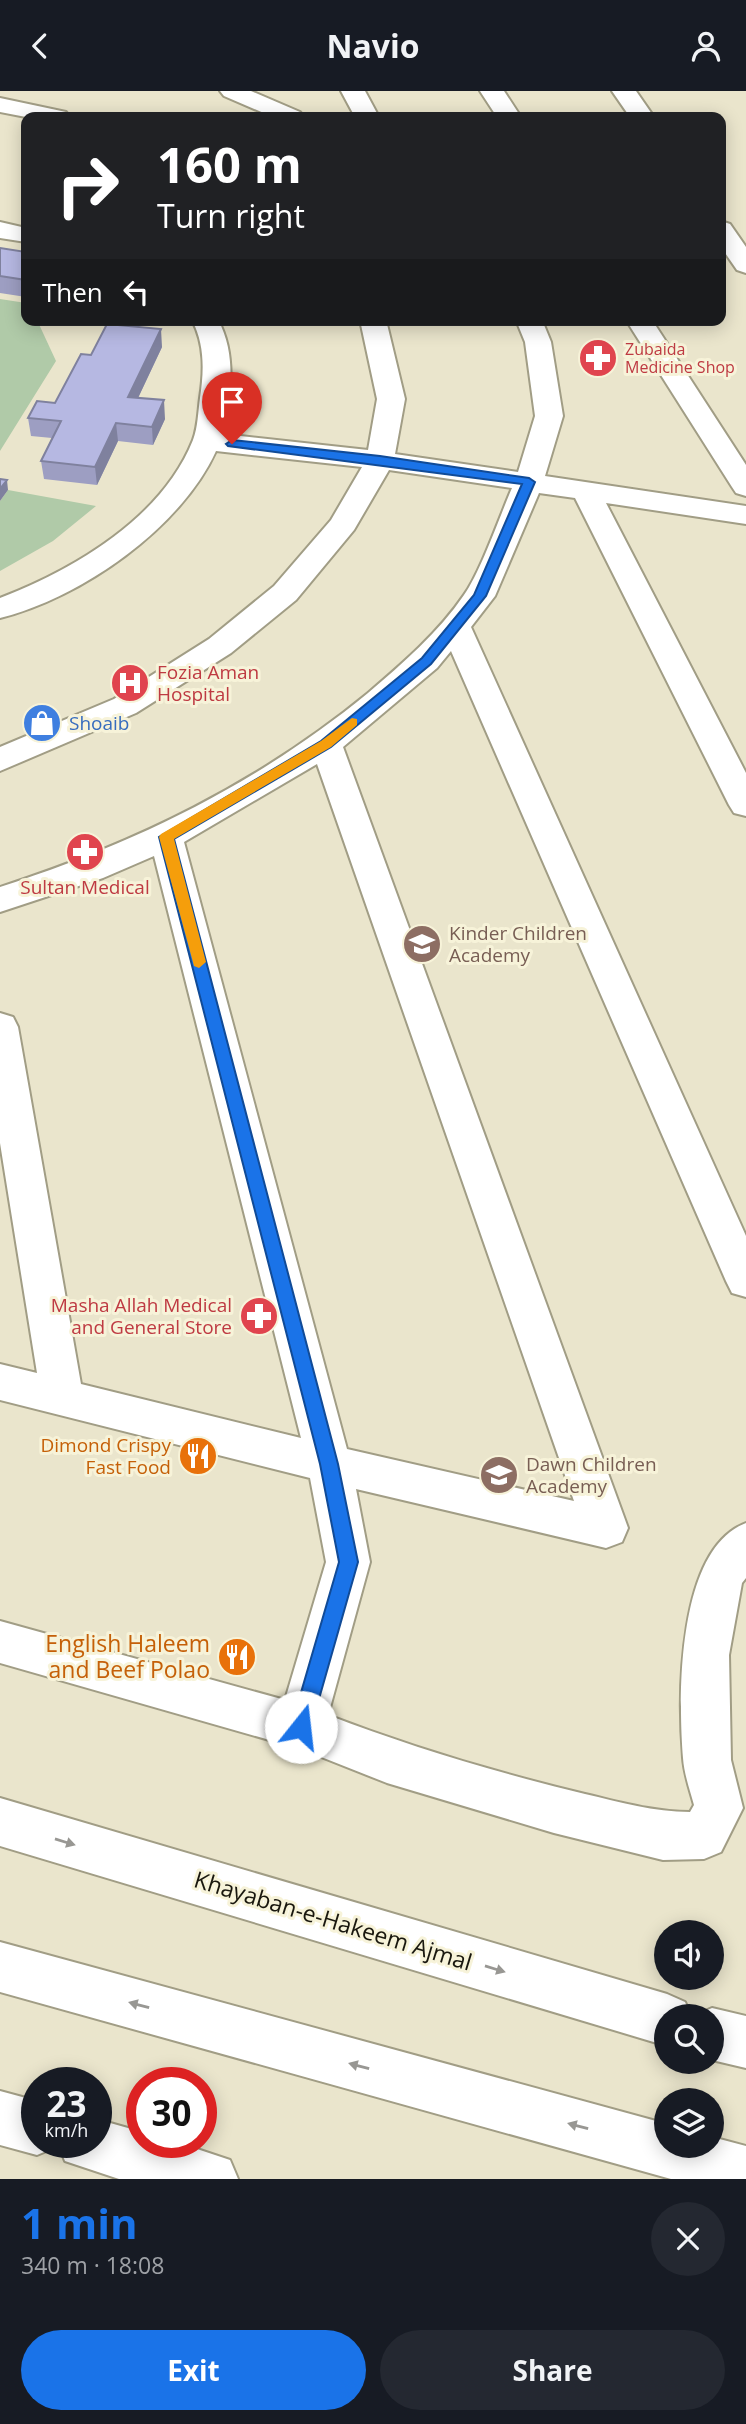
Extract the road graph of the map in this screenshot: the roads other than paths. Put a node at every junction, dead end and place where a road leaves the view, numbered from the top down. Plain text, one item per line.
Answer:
1 (232, 91) edge
2 (353, 91) edge
3 (492, 91) edge
4 (624, 91) edge
5 (0, 105) edge
6 (34, 112) edge
7 (280, 112) edge
8 (364, 112) edge
9 (506, 112) edge
10 (639, 112) edge
11 (0, 230) edge
12 (21, 234) edge
13 (726, 236) edge
14 (746, 265) edge
15 (209, 326) edge
16 (374, 326) edge
17 (531, 326) edge
18 (643, 326) edge
19 (207, 441) junction
20 (380, 460) junction
21 (529, 482) junction
22 (746, 487) edge
23 (585, 490) junction
24 (746, 515) edge
25 (0, 609) edge
26 (455, 626) junction
27 (326, 744) junction
28 (0, 760) edge
29 (746, 805) edge
30 (166, 837) junction
31 (0, 900) edge
32 (0, 1027) edge
33 (746, 1281) edge
34 (0, 1382) edge
35 (62, 1398) junction
36 (329, 1464) junction
37 (746, 1543) edge
38 (0, 1642) edge
39 (301, 1727) junction
40 (0, 1822) edge
41 (0, 1967) edge
42 (654, 2016) edge
43 (724, 2036) edge
44 (746, 2042) edge
45 (0, 2118) edge
46 (21, 2124) edge
47 (112, 2150) edge
48 (746, 2173) edge
49 (212, 2179) edge

1 - 7 main road
2 - 8 main road
3 - 9 main road
4 - 10 main road
5 - 6 main road
11 - 12 main road
13 - 14 main road
15 - 19 main road
16 - 20 main road
17 - 21 main road
18 - 22 main road
19 - 20 main road
19 - 25 main road
20 - 21 main road
20 - 28 main road
21 - 23 main road
21 - 26 main road
23 - 24 main road
23 - 29 main road
26 - 27 main road
26 - 33 main road
27 - 30 main road
27 - 36 main road
30 - 31 main road
30 - 36 main road
32 - 35 main road
34 - 35 main road
35 - 36 main road
36 - 39 main road
37 - 39 main road
38 - 39 main road
40 -> 42 main road, Khayaban-e-Hakeem Ajmal
48 -> 41 main road
43 - 44 main road
45 - 46 main road
47 - 49 main road

